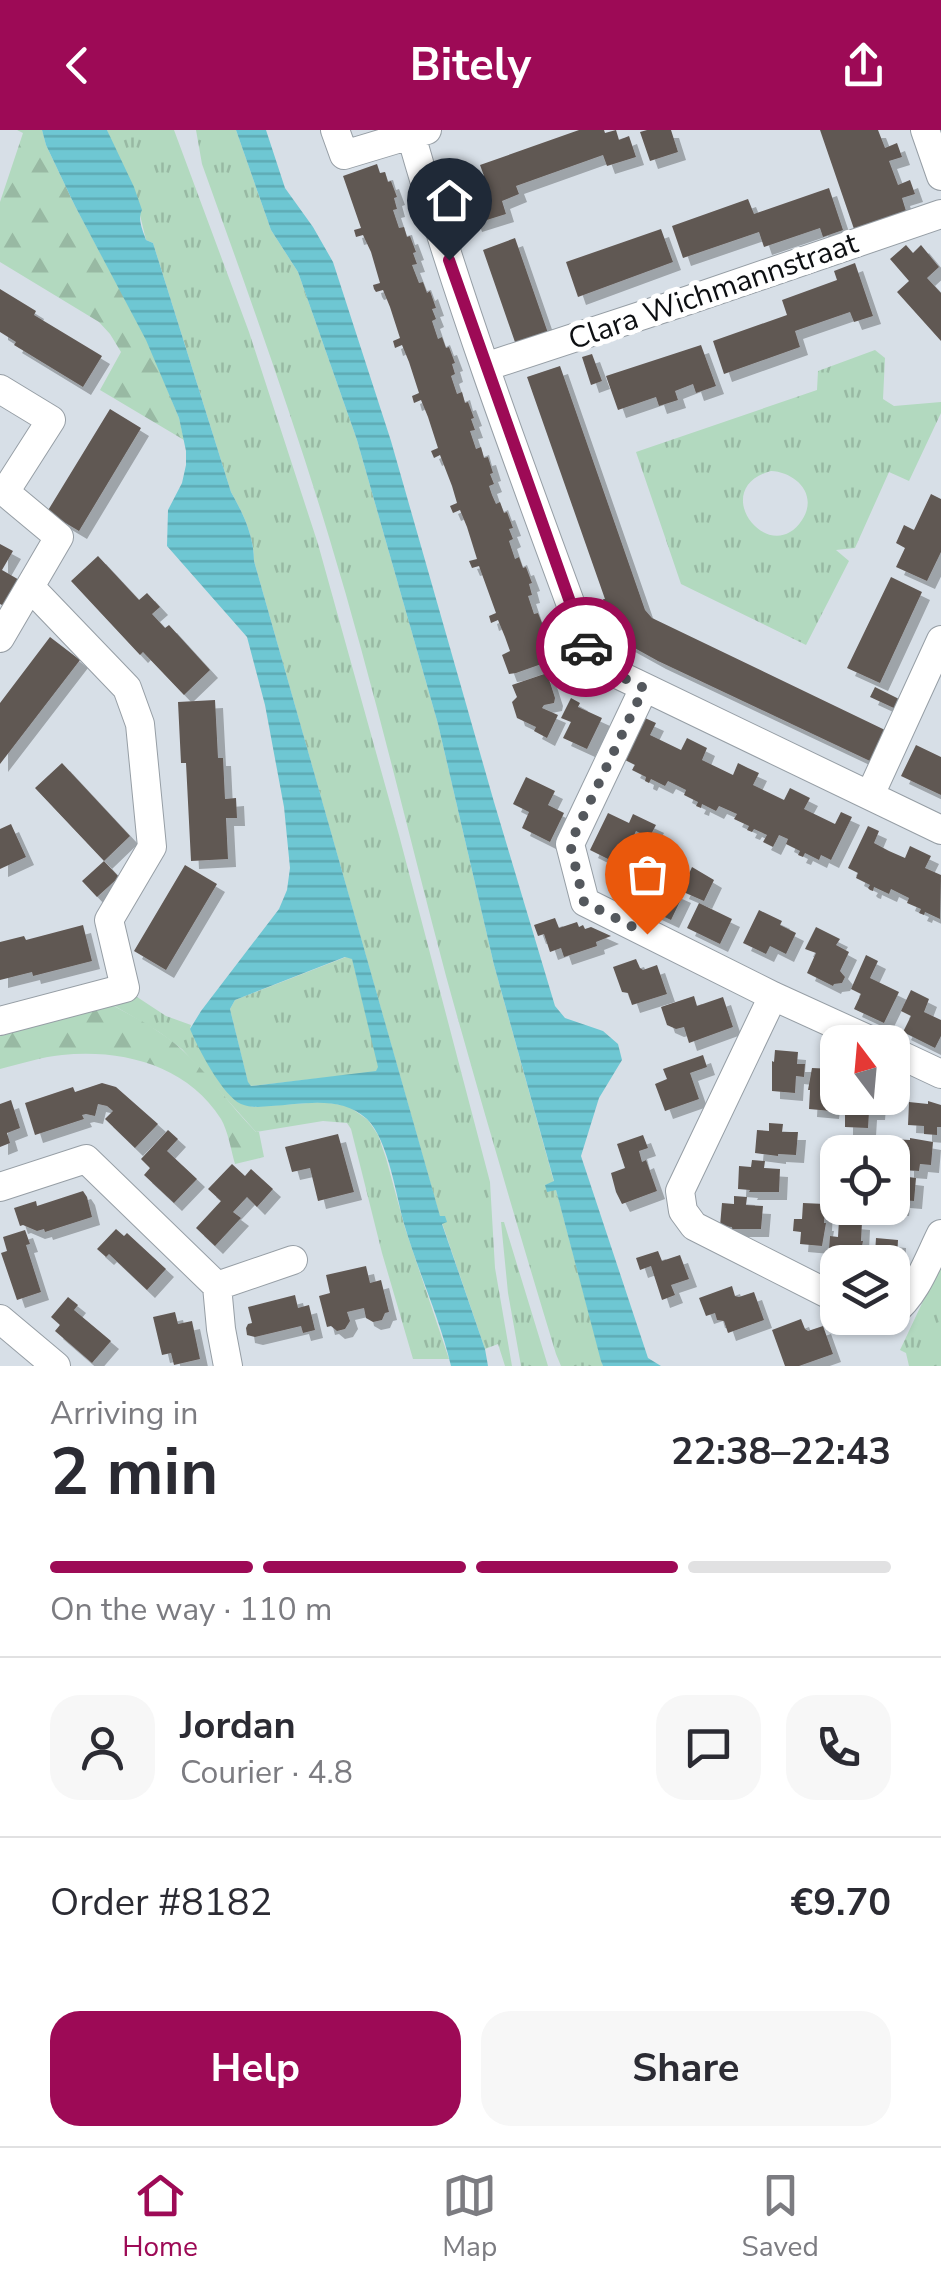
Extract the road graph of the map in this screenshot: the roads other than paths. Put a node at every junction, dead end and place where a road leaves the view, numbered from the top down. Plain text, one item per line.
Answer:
1 (335, 130) edge
2 (925, 130) edge
3 (419, 132) edge
4 (941, 176) edge
5 (941, 214) edge
6 (485, 367) junction
7 (0, 388) edge
8 (30, 588) junction
9 (0, 638) edge
10 (941, 640) edge
11 (644, 688) junction
12 (870, 796) junction
13 (941, 830) edge
14 (773, 996) junction
15 (0, 1021) edge
16 (837, 1025) edge
17 (910, 1059) edge
18 (941, 1074) edge
19 (0, 1187) edge
20 (941, 1234) edge
21 (293, 1260) dead end
22 (217, 1286) junction
23 (820, 1290) edge
24 (910, 1293) edge
25 (0, 1319) edge
26 (56, 1366) edge
27 (228, 1366) edge

1 - 3 street
2 - 4 street
3 - 6 street
5 - 6 street, Clara Wichmannstraat
6 - 11 street
7 - 8 street
8 - 9 street
8 - 15 street
10 - 12 street
11 - 12 street
11 - 14 street
12 - 13 street
14 - 16 street
14 - 23 street
17 - 18 street
19 - 22 street
20 - 24 street
21 - 22 street
22 - 27 street
25 - 26 street

